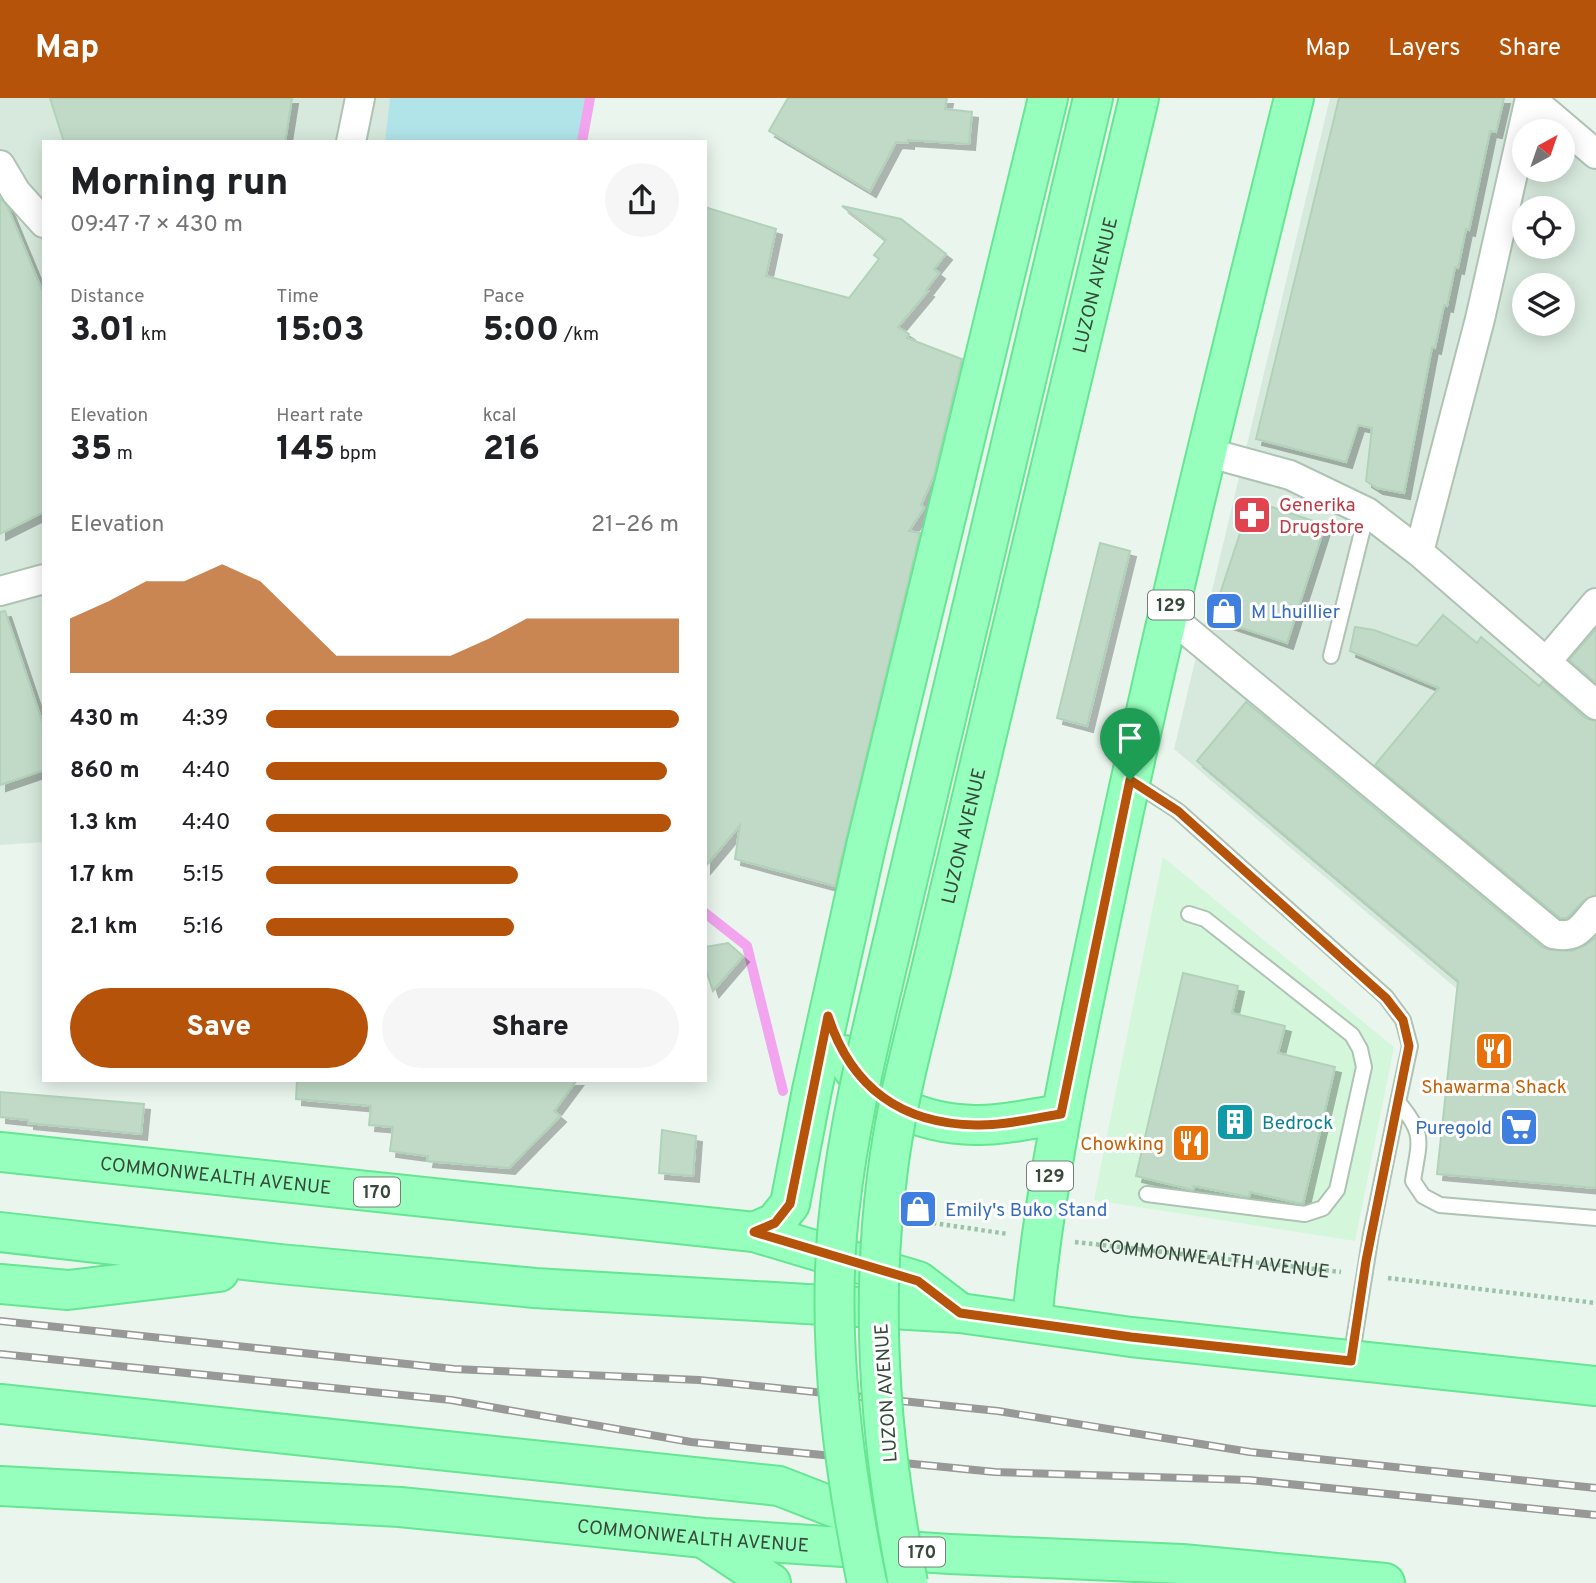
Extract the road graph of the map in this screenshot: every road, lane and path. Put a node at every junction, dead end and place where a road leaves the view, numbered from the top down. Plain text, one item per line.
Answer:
1 (360, 98) edge
2 (1048, 98) edge
3 (1093, 98) edge
4 (1139, 98) edge
5 (1294, 98) edge
6 (1530, 98) edge
7 (351, 140) edge
8 (1596, 154) edge
9 (0, 165) edge
10 (42, 221) edge
11 (1206, 452) junction
12 (1367, 512) junction
13 (1419, 552) junction
14 (42, 580) edge
15 (0, 591) edge
16 (1596, 603) edge
17 (1168, 615) junction
18 (1331, 656) dead end
19 (1546, 662) junction
20 (1596, 705) edge
21 (1130, 780) junction
22 (1596, 911) edge
23 (1189, 914) dead end
24 (828, 1016) junction
25 (1398, 1102) junction
26 (1061, 1114) junction
27 (0, 1152) edge
28 (1147, 1194) dead end
29 (1596, 1218) edge
30 (0, 1232) edge
31 (754, 1232) junction
32 (1040, 1238) junction
33 (280, 1264) junction
34 (1364, 1275) junction
35 (0, 1284) edge
36 (1596, 1303) edge
37 (960, 1313) junction
38 (1032, 1321) junction
39 (1351, 1361) junction
40 (1596, 1386) edge
41 (0, 1404) edge
42 (0, 1486) edge
43 (704, 1538) junction
44 (950, 1554) junction
45 (1182, 1564) junction
46 (1371, 1582) edge
47 (771, 1583) edge
48 (867, 1583) edge
49 (908, 1583) edge
50 (1149, 1583) edge

1 - 7 street
2 - 24 main road
3 - 48 main road, bridge
4 - 49 main road, LUZON AVENUE, bridge
5 - 11 main road, 129
6 - 8 street
6 - 13 street
9 - 10 street
11 - 12 street
11 - 17 main road, 129
12 - 13 street
12 - 18 lane
13 - 19 street
14 - 15 street
16 - 19 street
17 - 21 main road, 129
17 - 22 street
19 - 20 street
21 - 25 lane
21 - 26 main road, 129
23 - 28 lane
24 - 26 main road
24 - 31 main road
25 - 29 lane
25 - 34 lane
26 - 32 main road, 129
27 - 31 main road, COMMONWEALTH AVENUE / 170
30 - 33 main road
31 - 37 main road, COMMONWEALTH AVENUE / 170
32 - 34 path, COMMONWEALTH AVENUE
32 - 38 main road, 129
33 - 35 main road
33 - 37 main road
34 - 36 path, COMMONWEALTH AVENUE
34 - 39 lane
37 - 38 main road
38 - 39 main road
39 - 40 main road
41 - 44 main road
42 - 43 main road, COMMONWEALTH AVENUE / 170
43 - 44 main road, COMMONWEALTH AVENUE / 170
43 - 47 main road
44 - 45 main road, COMMONWEALTH AVENUE / 170
45 - 46 main road, COMMONWEALTH AVENUE / 170
45 - 50 main road

